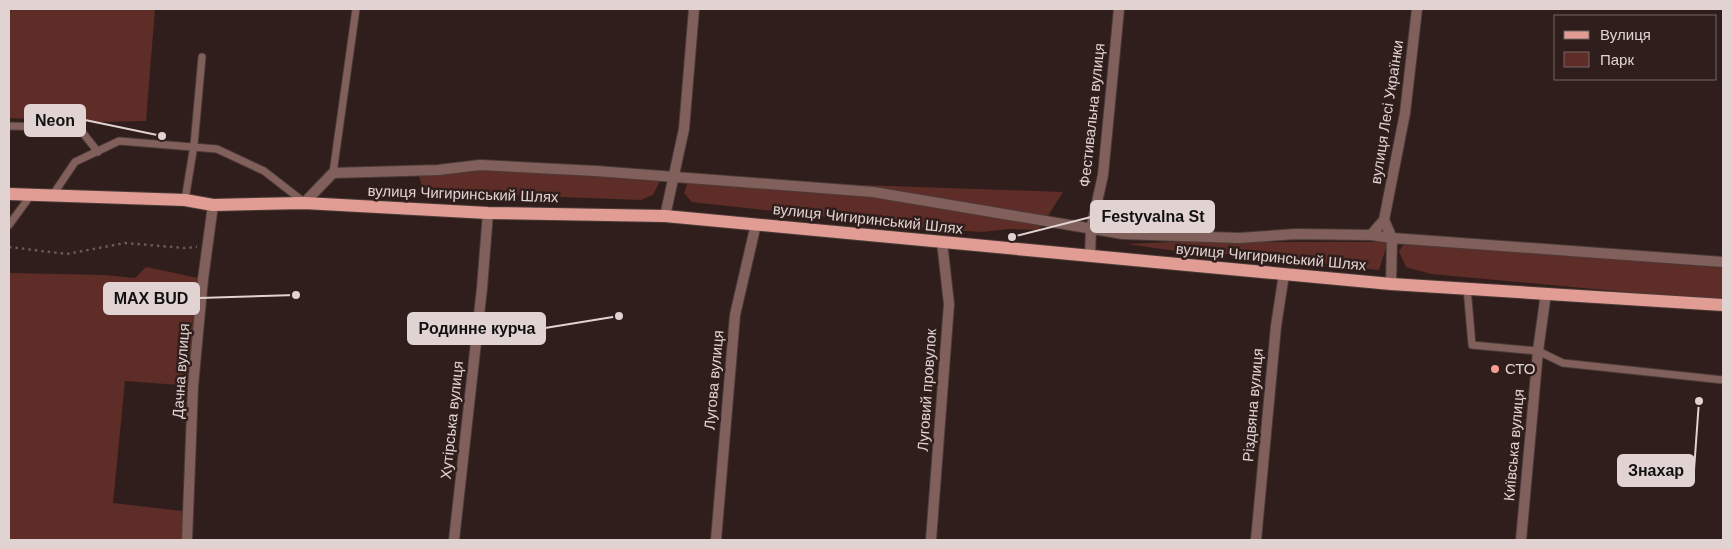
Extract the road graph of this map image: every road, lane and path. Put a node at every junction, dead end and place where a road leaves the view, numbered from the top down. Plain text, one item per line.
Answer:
1 (356, 9) edge
2 (694, 9) edge
3 (1119, 9) edge
4 (1417, 9) edge
5 (202, 57) dead end
6 (9, 126) edge
7 (194, 145) junction
8 (98, 152) junction
9 (333, 174) junction
10 (674, 177) junction
11 (9, 194) edge
12 (31, 195) junction
13 (52, 196) junction
14 (185, 200) junction
15 (304, 203) junction
16 (213, 205) junction
17 (488, 213) junction
18 (665, 216) junction
19 (1384, 220) junction
20 (756, 224) junction
21 (9, 225) edge
22 (1091, 229) junction
23 (1371, 235) junction
24 (1392, 238) junction
25 (942, 242) junction
26 (209, 246) junction
27 (9, 247) edge
28 (1090, 255) junction
29 (1723, 262) edge
30 (1284, 274) junction
31 (1391, 284) junction
32 (1467, 288) junction
33 (1546, 293) junction
34 (1723, 305) edge
35 (1538, 351) junction
36 (1723, 380) edge
37 (187, 540) edge
38 (454, 540) edge
39 (716, 540) edge
40 (931, 540) edge
41 (1256, 540) edge
42 (1521, 540) edge

1 - 9 lane
2 - 10 street
3 - 22 street, Фестивальна вулиця
4 - 19 street, вулиця Лесі Українки
5 - 7 lane
6 - 8 lane
7 - 8 lane
7 - 14 lane
7 - 15 lane
8 - 13 lane
9 - 10 street
9 - 15 street
10 - 18 street
10 - 22 street
11 - 12 main road, вулиця Чигиринський Шлях
12 - 13 main road, вулиця Чигиринський Шлях
12 - 21 lane
13 - 14 main road, вулиця Чигиринський Шлях
14 - 16 main road, вулиця Чигиринський Шлях
15 - 16 main road, вулиця Чигиринський Шлях
15 - 17 main road, вулиця Чигиринський Шлях
16 - 26 street, Дачна вулиця
17 - 18 main road, вулиця Чигиринський Шлях
17 - 38 street, Хутірська вулиця
18 - 20 main road, вулиця Чигиринський Шлях
19 - 23 street
19 - 24 street
20 - 25 main road, вулиця Чигиринський Шлях
20 - 39 street, Лугова вулиця
22 - 23 street
22 - 28 street, Фестивальна вулиця
23 - 24 street
24 - 29 street
24 - 31 street
25 - 28 main road, вулиця Чигиринський Шлях
25 - 40 street, Луговий провулок
26 - 27 path
26 - 37 street, Дачна вулиця
28 - 30 main road, вулиця Чигиринський Шлях
30 - 31 main road, вулиця Чигиринський Шлях
30 - 41 street, Різдвяна вулиця
31 - 32 main road, вулиця Чигиринський Шлях
32 - 33 main road, вулиця Чигиринський Шлях
32 - 35 lane
33 - 34 main road, вулиця Чигиринський Шлях
33 - 35 street, Київська вулиця
35 - 36 lane
35 - 42 street, Київська вулиця

